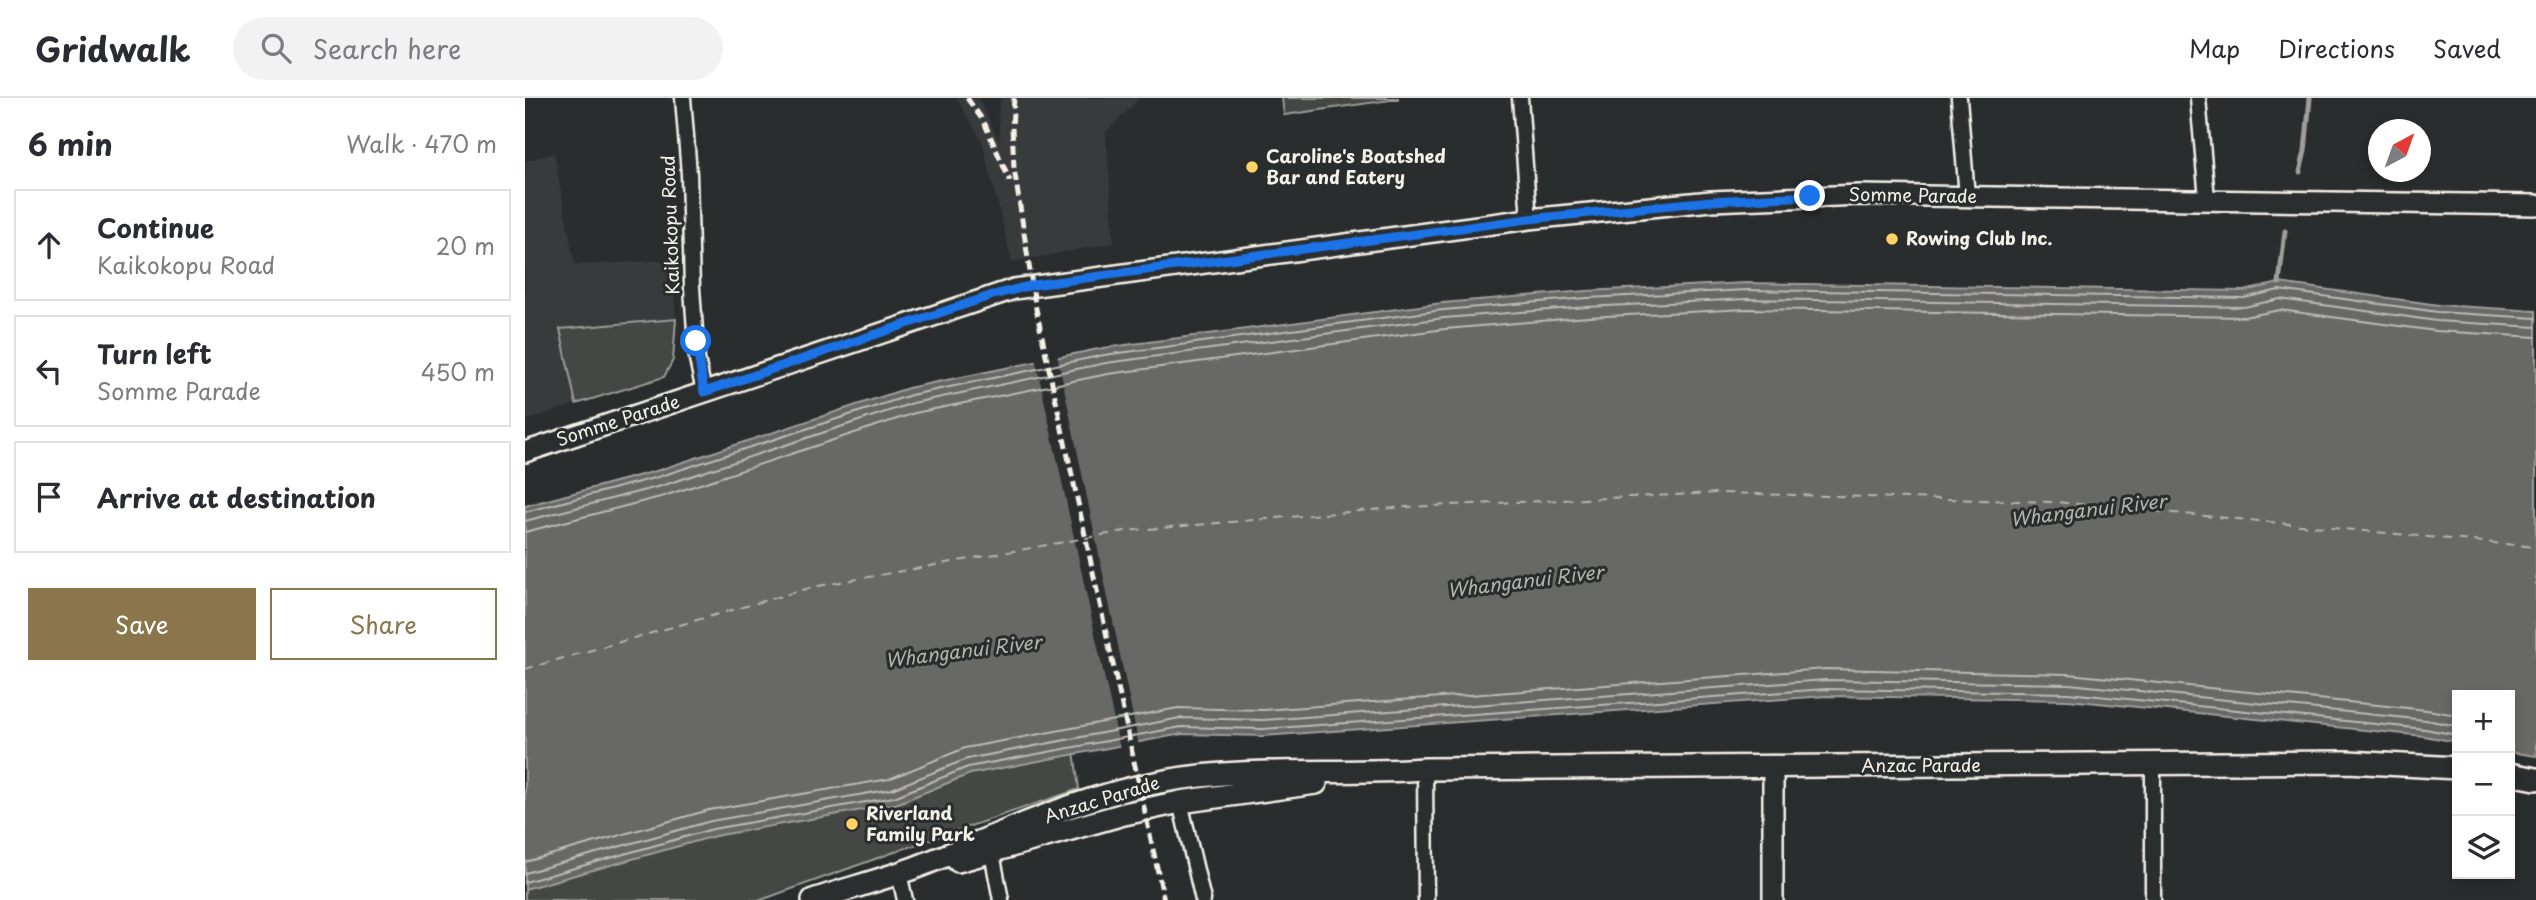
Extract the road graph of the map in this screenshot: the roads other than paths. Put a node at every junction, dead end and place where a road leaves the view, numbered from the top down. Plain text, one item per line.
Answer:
1 (683, 98) edge
2 (1520, 98) edge
3 (1959, 98) edge
4 (2198, 98) edge
5 (1967, 197) junction
6 (2207, 199) junction
7 (2536, 205) edge
8 (1529, 219) junction
9 (704, 392) junction
10 (525, 452) edge
11 (2153, 764) junction
12 (1773, 767) junction
13 (2452, 768) edge
14 (1425, 769) junction
15 (1384, 772) junction
16 (2515, 775) edge
17 (2536, 779) edge
18 (1180, 802) junction
19 (992, 853) junction
20 (906, 870) junction
21 (813, 900) edge
22 (905, 900) edge
23 (1001, 900) edge
24 (1203, 900) edge
25 (1426, 900) edge
26 (1773, 900) edge
27 (2153, 900) edge

1 - 9 street, Kaikokopu Road
2 - 8 street
3 - 5 street
4 - 6 street
5 - 6 main road, Somme Parade
5 - 8 main road, Somme Parade
6 - 7 main road, Somme Parade
8 - 9 main road, Somme Parade
9 - 10 main road, Somme Parade
11 - 12 main road, Anzac Parade
11 - 13 main road, Anzac Parade
11 - 27 street
12 - 14 main road, Anzac Parade
12 - 26 main road
14 - 15 main road, Anzac Parade
14 - 25 street
15 - 18 main road, Anzac Parade
15 - 20 main road, Anzac Parade
16 - 17 main road
18 - 19 main road, Anzac Parade
18 - 24 street
19 - 20 main road, Anzac Parade
19 - 23 street
20 - 21 main road, Anzac Parade
20 - 22 street

